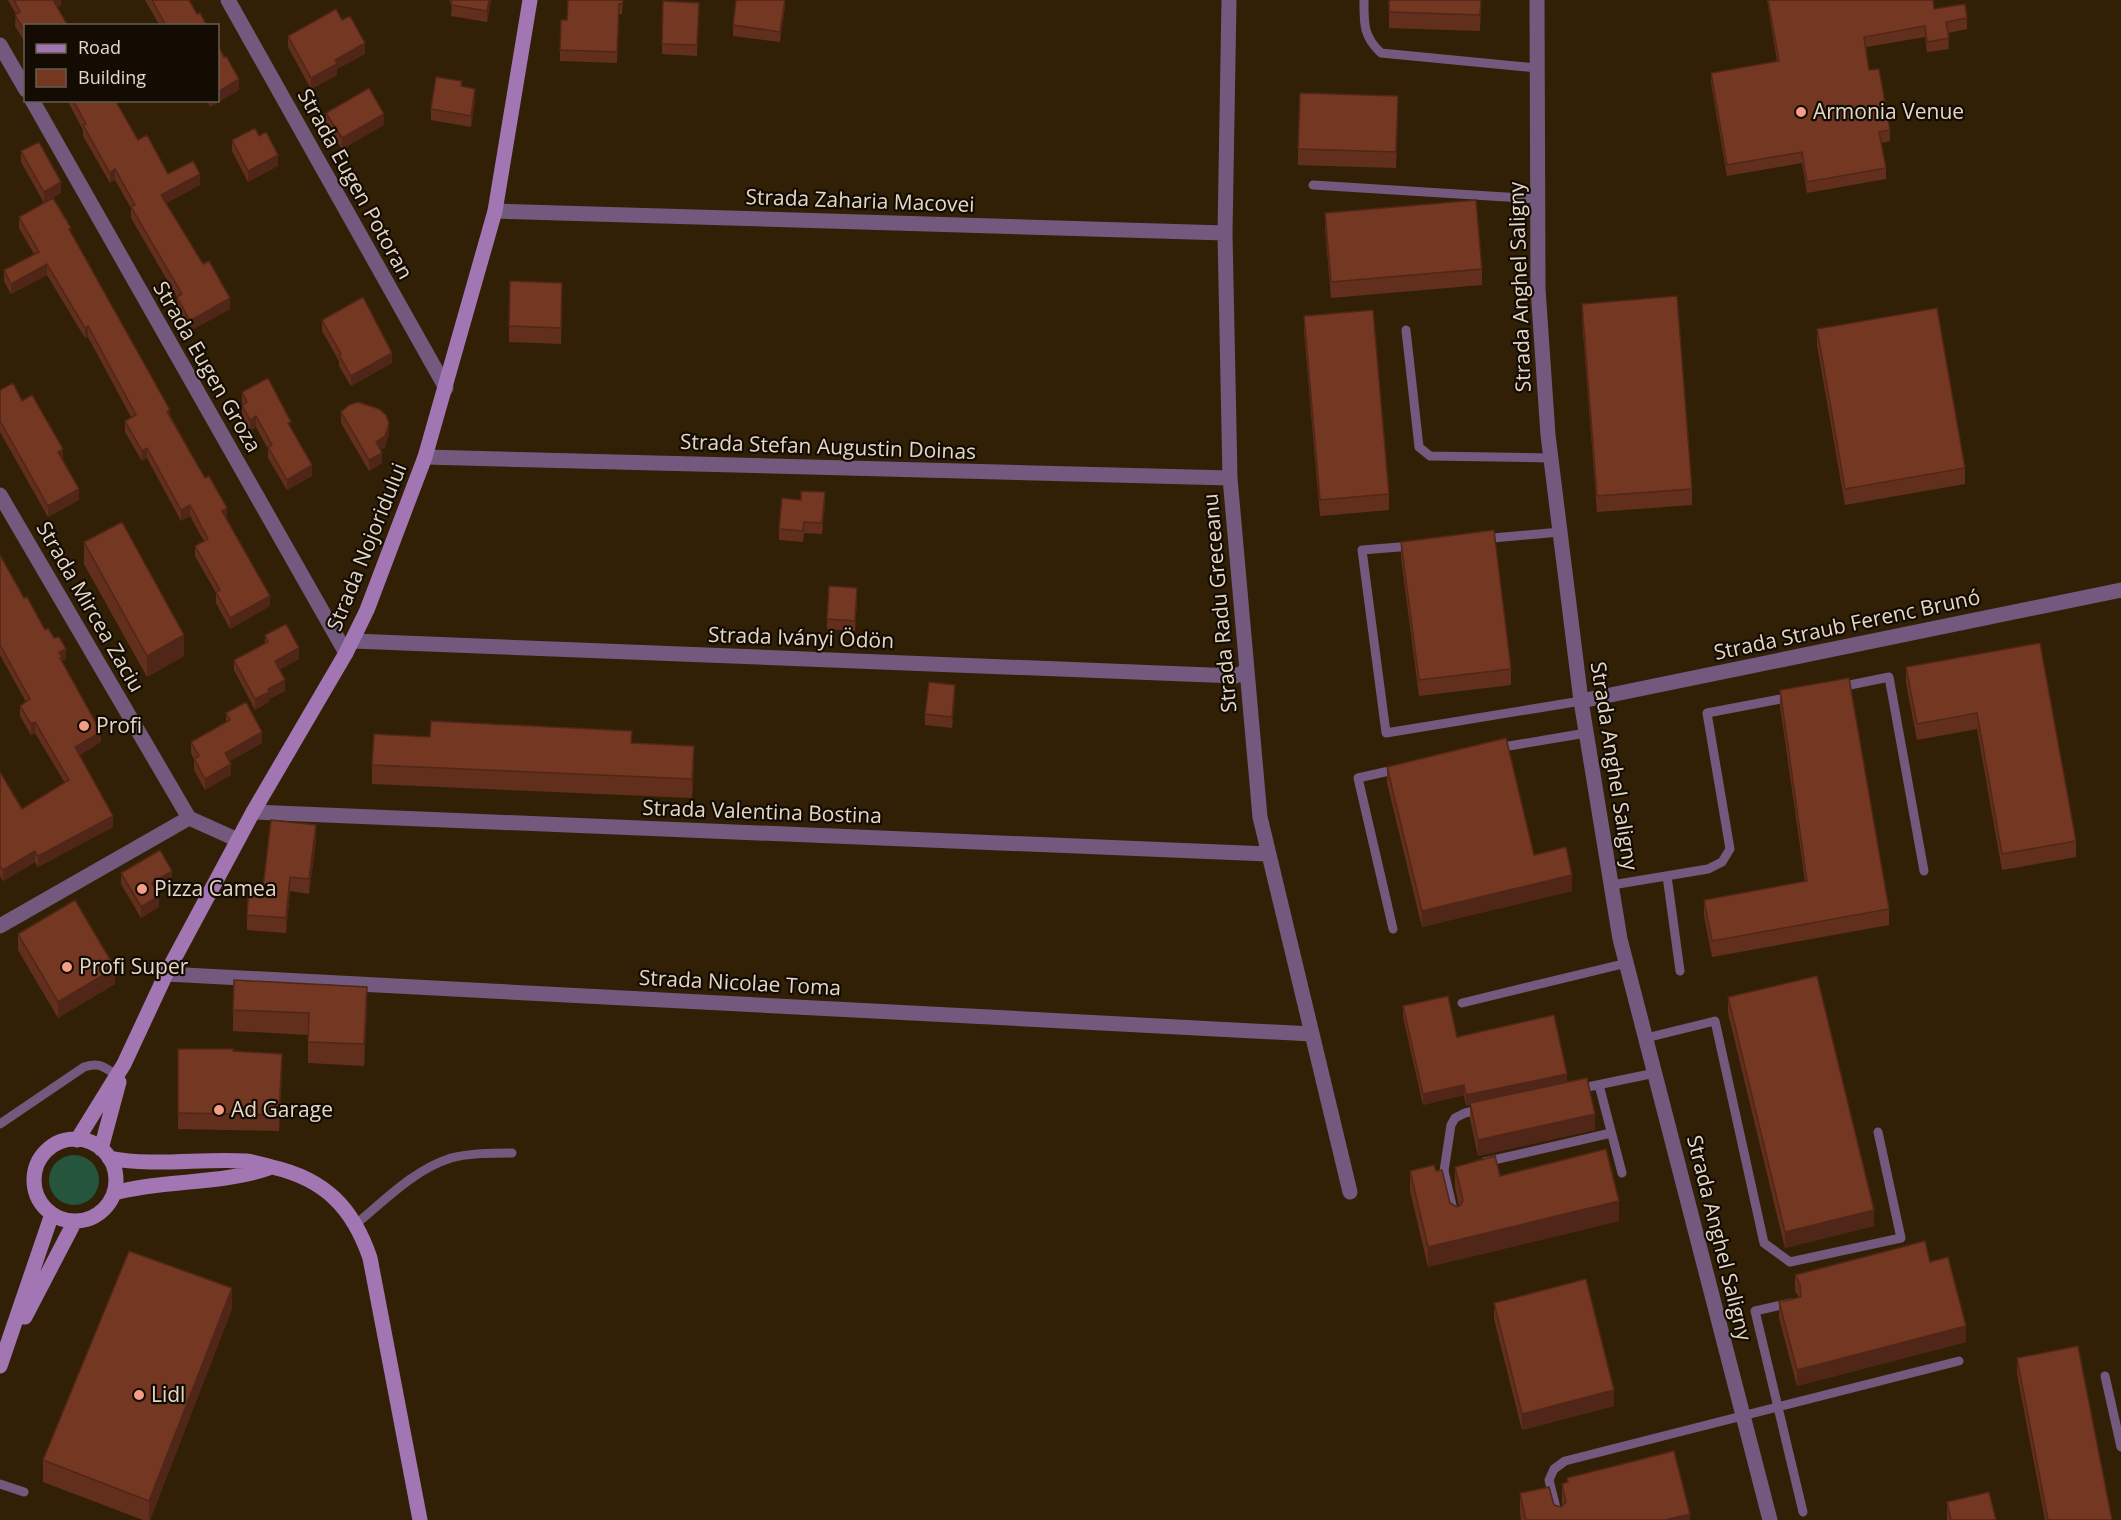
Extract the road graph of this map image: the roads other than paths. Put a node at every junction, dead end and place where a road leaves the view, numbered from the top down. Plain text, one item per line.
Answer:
1 (228, 0) edge
2 (530, 0) edge
3 (1229, 0) edge
4 (1364, 0) edge
5 (1537, 0) edge
6 (0, 45) edge
7 (1537, 68) junction
8 (24, 87) edge
9 (33, 102) edge
10 (1313, 185) dead end
11 (1537, 199) junction
12 (495, 211) junction
13 (1225, 233) junction
14 (1406, 330) dead end
15 (446, 388) junction
16 (425, 457) junction
17 (1551, 458) junction
18 (1230, 478) junction
19 (0, 495) edge
20 (1560, 532) junction
21 (1467, 541) edge
22 (1420, 545) edge
23 (2121, 590) edge
24 (350, 647) junction
25 (1247, 671) junction
26 (1832, 689) edge
27 (1798, 695) edge
28 (1581, 701) junction
29 (1586, 733) junction
30 (1491, 749) edge
31 (1413, 766) edge
32 (253, 812) junction
33 (189, 818) junction
34 (238, 840) junction
35 (1268, 854) junction
36 (1924, 871) dead end
37 (1667, 876) junction
38 (1611, 885) junction
39 (0, 926) edge
40 (1393, 929) dead end
41 (1627, 963) junction
42 (1680, 971) dead end
43 (166, 974) junction
44 (1462, 1003) dead end
45 (1312, 1034) junction
46 (1646, 1038) junction
47 (120, 1070) junction
48 (1655, 1073) junction
49 (1599, 1085) junction
50 (1566, 1092) edge
51 (1487, 1108) edge
52 (0, 1124) edge
53 (1878, 1132) dead end
54 (1611, 1133) junction
55 (77, 1140) junction
56 (105, 1153) junction
57 (512, 1153) dead end
58 (1478, 1163) edge
59 (272, 1167) junction
60 (1456, 1168) edge
61 (1444, 1171) junction
62 (1622, 1173) dead end
63 (1350, 1192) dead end
64 (114, 1193) junction
65 (52, 1214) junction
66 (75, 1221) junction
67 (1456, 1221) edge
68 (356, 1224) junction
69 (1794, 1302) edge
70 (2, 1360) edge
71 (1959, 1361) dead end
72 (2105, 1376) dead end
73 (1778, 1407) junction
74 (1743, 1416) junction
75 (2121, 1447) edge
76 (0, 1484) edge
77 (24, 1492) dead end
78 (1803, 1512) dead end
79 (420, 1520) edge
80 (1559, 1520) edge
81 (1770, 1520) edge

1 - 15 street, Strada Eugen Potoran
2 - 12 main road, Strada Nojoridului
3 - 13 street, Strada Radu Greceanu
4 - 7 lane
5 - 7 street, Strada Anghel Saligny
6 - 8 street
7 - 11 street, Strada Anghel Saligny
9 - 24 street, Strada Eugen Groza
10 - 11 lane
11 - 17 street, Strada Anghel Saligny
12 - 13 street, Strada Zaharia Macovei
12 - 15 main road, Strada Nojoridului
13 - 18 street, Strada Radu Greceanu
14 - 17 lane
15 - 16 main road, Strada Nojoridului
16 - 18 street, Strada Stefan Augustin Doinas
16 - 24 main road, Strada Nojoridului
17 - 20 street, Strada Anghel Saligny
18 - 25 street, Strada Radu Greceanu
19 - 33 street, Strada Mircea Zaciu
20 - 21 lane
20 - 28 street, Strada Anghel Saligny
22 - 28 lane
23 - 28 street, Strada Straub Ferenc Brunó
24 - 25 street, Strada Iványi Ödön
24 - 32 main road, Strada Nojoridului
25 - 35 street, Strada Radu Greceanu
26 - 36 lane
27 - 37 lane
28 - 29 street, Strada Anghel Saligny
29 - 30 lane
29 - 38 street, Strada Anghel Saligny
31 - 40 lane
32 - 34 main road, Strada Nojoridului
32 - 35 street, Strada Valentina Bostina
33 - 34 street
33 - 39 street
34 - 43 main road, Strada Nojoridului
35 - 45 street, Strada Radu Greceanu
37 - 38 lane
37 - 42 lane
38 - 41 street, Strada Anghel Saligny
41 - 44 lane
41 - 46 street, Strada Anghel Saligny
43 - 45 street, Strada Nicolae Toma
43 - 47 main road, Strada Nojoridului
45 - 63 street, Strada Radu Greceanu
46 - 48 street, Strada Anghel Saligny
46 - 53 lane
47 - 52 lane
47 - 55 main road, Strada Nojoridului
47 - 56 main road, Strada Nojoridului
48 - 49 lane
48 - 74 street, Strada Anghel Saligny
49 - 50 lane
49 - 54 lane
51 - 61 lane
54 - 58 lane
54 - 62 lane
55 - 56 main road
55 - 65 main road
56 - 59 main road
56 - 64 main road
57 - 68 lane
59 - 64 main road
59 - 68 main road
60 - 61 lane
61 - 67 lane
64 - 66 main road
65 - 66 main road
65 - 70 main road
66 - 70 main road
68 - 79 main road
69 - 73 lane
71 - 73 lane
72 - 75 lane
73 - 74 lane
73 - 78 lane
74 - 80 lane
74 - 81 street, Strada Anghel Saligny
76 - 77 lane

